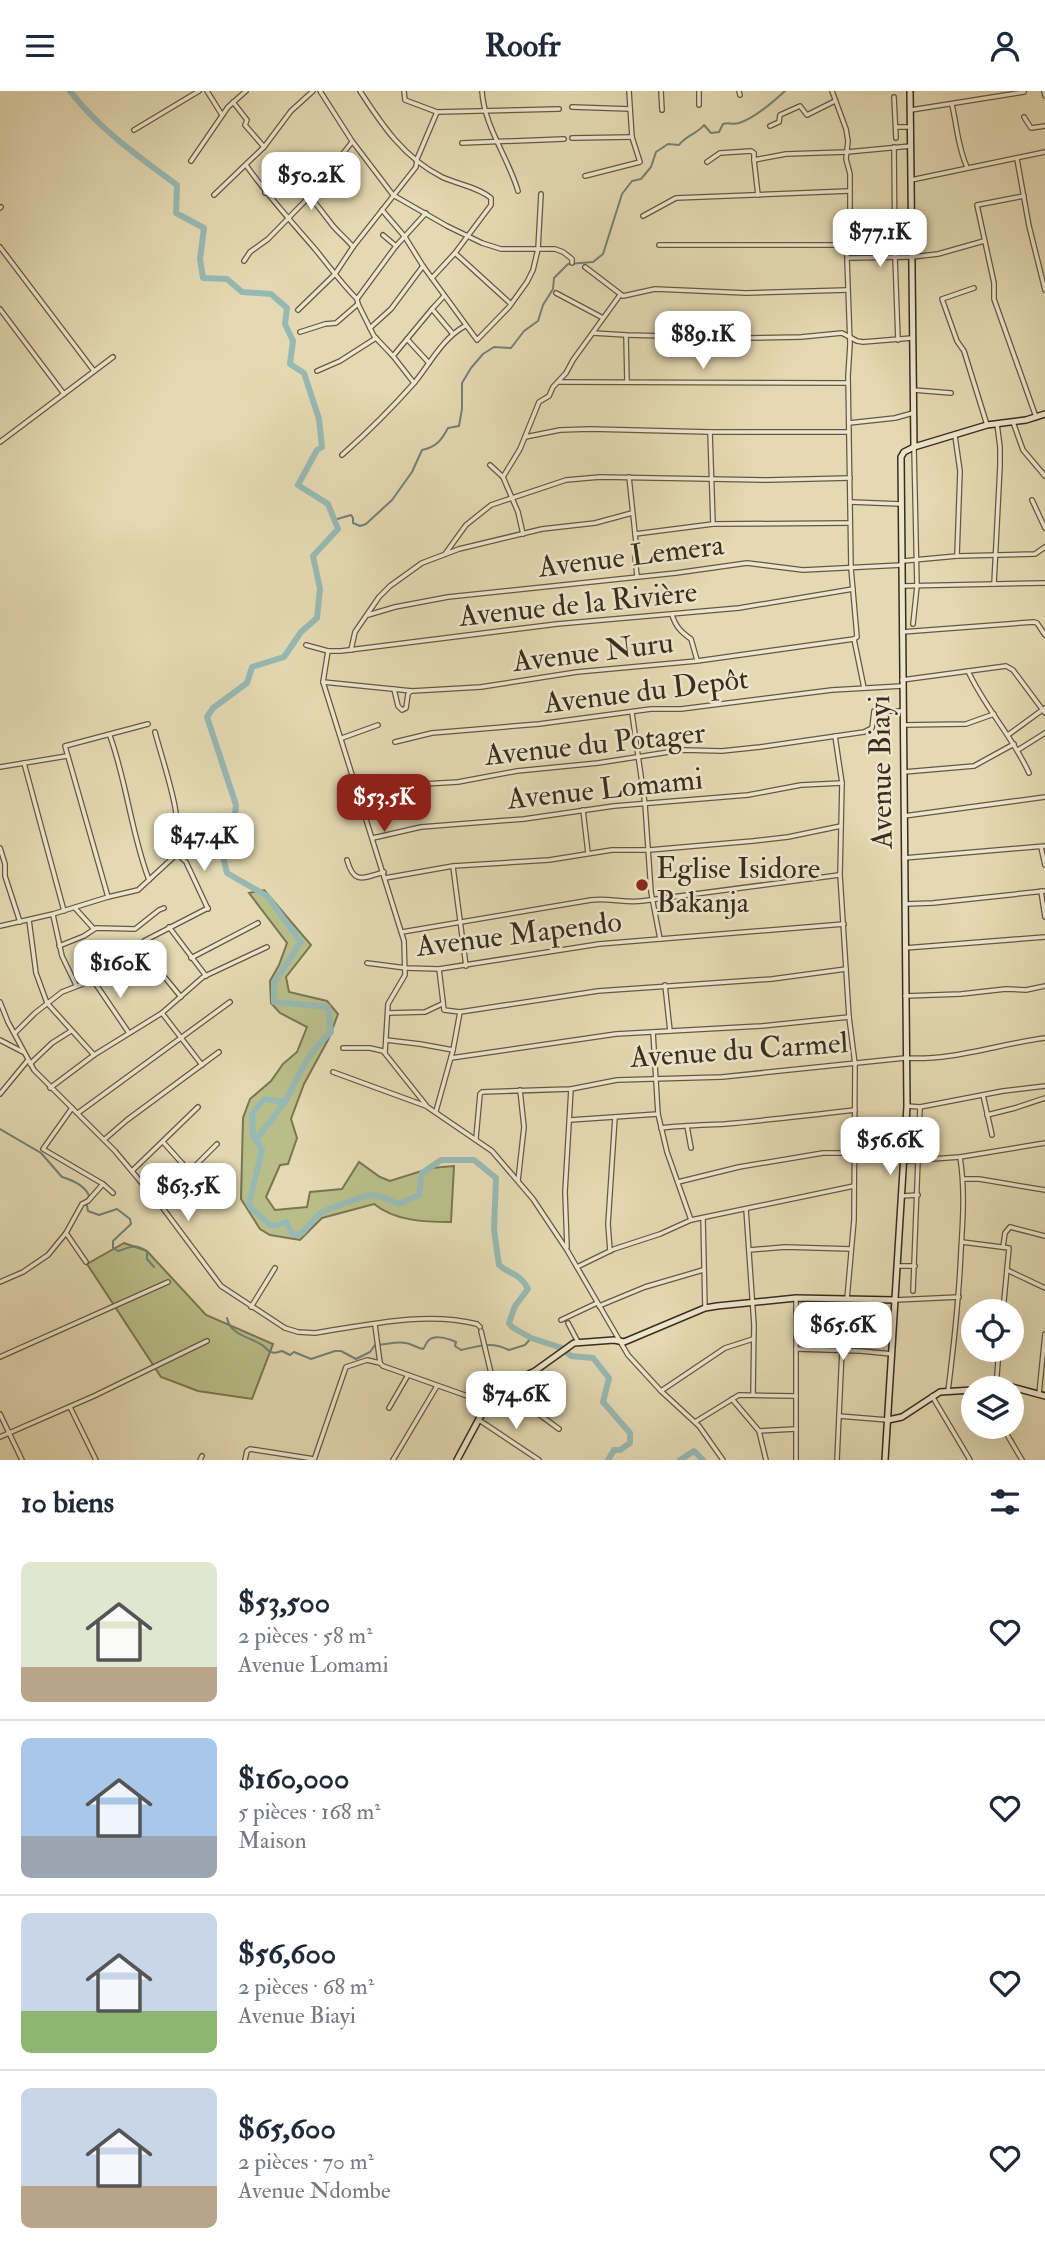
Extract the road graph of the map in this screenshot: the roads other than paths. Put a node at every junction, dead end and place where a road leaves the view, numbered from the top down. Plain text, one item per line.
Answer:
1 (199, 91) edge
2 (207, 91) edge
3 (246, 91) edge
4 (313, 91) edge
5 (360, 91) edge
6 (404, 91) edge
7 (482, 91) edge
8 (629, 91) edge
9 (661, 91) edge
10 (699, 91) edge
11 (832, 91) edge
12 (910, 91) edge
13 (322, 92) edge
14 (1024, 92) edge
15 (894, 97) dead end
16 (835, 101) junction
17 (233, 102) junction
18 (699, 105) dead end
19 (952, 105) junction
20 (572, 107) dead end
21 (559, 109) dead end
22 (630, 109) junction
23 (662, 110) dead end
24 (911, 110) junction
25 (483, 111) junction
26 (437, 112) junction
27 (222, 115) junction
28 (1024, 117) dead end
29 (770, 126) dead end
30 (1045, 126) edge
31 (895, 127) junction
32 (911, 127) junction
33 (134, 130) dead end
34 (632, 137) junction
35 (572, 138) dead end
36 (896, 138) dead end
37 (564, 139) dead end
38 (352, 141) junction
39 (498, 142) junction
40 (462, 143) dead end
41 (912, 146) junction
42 (264, 147) junction
43 (894, 147) junction
44 (847, 152) junction
45 (1045, 152) edge
46 (1017, 158) junction
47 (417, 159) junction
48 (754, 160) junction
49 (191, 161) dead end
50 (707, 162) dead end
51 (246, 165) junction
52 (967, 167) junction
53 (584, 176) dead end
54 (911, 180) junction
55 (519, 191) dead end
56 (850, 191) junction
57 (265, 193) junction
58 (541, 194) dead end
59 (214, 195) dead end
60 (393, 195) junction
61 (758, 195) junction
62 (1024, 196) junction
63 (309, 197) junction
64 (383, 210) junction
65 (426, 213) junction
66 (643, 216) dead end
67 (287, 218) junction
68 (383, 235) dead end
69 (467, 236) junction
70 (405, 237) junction
71 (984, 241) junction
72 (659, 245) dead end
73 (847, 245) junction
74 (396, 246) junction
75 (0, 247) edge
76 (353, 247) junction
77 (538, 249) junction
78 (455, 253) junction
79 (895, 257) junction
80 (912, 257) junction
81 (847, 258) junction
82 (244, 261) dead end
83 (572, 264) dead end
84 (423, 266) junction
85 (585, 267) dead end
86 (335, 274) junction
87 (432, 278) junction
88 (974, 288) dead end
89 (847, 290) junction
90 (1045, 290) edge
91 (556, 293) dead end
92 (620, 295) junction
93 (444, 296) junction
94 (357, 302) junction
95 (511, 304) junction
96 (0, 309) edge
97 (432, 309) junction
98 (298, 310) dead end
99 (603, 318) junction
100 (465, 326) junction
101 (370, 328) junction
102 (300, 332) dead end
103 (593, 333) junction
104 (453, 334) junction
105 (626, 335) junction
106 (850, 337) junction
107 (376, 338) junction
108 (912, 338) junction
109 (407, 339) junction
110 (898, 339) junction
111 (393, 356) junction
112 (113, 357) dead end
113 (429, 363) junction
114 (94, 371) junction
115 (317, 371) dead end
116 (558, 382) junction
117 (414, 383) junction
118 (627, 383) junction
119 (848, 383) junction
120 (913, 390) junction
121 (951, 393) dead end
122 (64, 394) junction
123 (913, 413) junction
124 (1045, 414) edge
125 (1035, 417) junction
126 (1013, 422) junction
127 (849, 423) junction
128 (996, 424) junction
129 (987, 425) junction
130 (710, 432) junction
131 (849, 432) junction
132 (955, 435) junction
133 (525, 437) junction
134 (0, 442) edge
135 (914, 447) junction
136 (342, 455) dead end
137 (490, 465) dead end
138 (1045, 476) edge
139 (629, 477) junction
140 (503, 478) junction
141 (710, 478) junction
142 (850, 478) junction
143 (513, 499) junction
144 (1032, 501) dead end
145 (850, 502) junction
146 (901, 504) junction
147 (632, 513) junction
148 (850, 523) junction
149 (713, 524) junction
150 (1045, 529) edge
151 (523, 534) junction
152 (635, 534) junction
153 (1045, 547) edge
154 (445, 554) junction
155 (996, 555) junction
156 (957, 556) junction
157 (916, 560) junction
158 (902, 563) junction
159 (851, 568) junction
160 (637, 576) junction
161 (1045, 583) edge
162 (994, 585) junction
163 (902, 586) junction
164 (917, 586) junction
165 (853, 589) junction
166 (368, 615) junction
167 (672, 615) junction
168 (913, 624) dead end
169 (902, 632) junction
170 (1045, 635) edge
171 (854, 639) junction
172 (306, 645) dead end
173 (351, 650) junction
174 (328, 651) junction
175 (697, 661) junction
176 (968, 671) junction
177 (323, 682) junction
178 (902, 683) junction
179 (864, 688) junction
180 (394, 689) junction
181 (412, 691) junction
182 (1044, 710) edge
183 (903, 711) junction
184 (632, 713) junction
185 (993, 714) junction
186 (148, 725) dead end
187 (378, 725) dead end
188 (903, 725) junction
189 (155, 732) dead end
190 (1045, 733) edge
191 (1007, 734) junction
192 (110, 736) junction
193 (835, 736) junction
194 (342, 738) junction
195 (395, 742) dead end
196 (1014, 744) junction
197 (1018, 750) junction
198 (67, 756) junction
199 (638, 757) junction
200 (24, 763) junction
201 (0, 767) edge
202 (903, 772) junction
203 (1029, 773) dead end
204 (842, 783) junction
205 (360, 797) junction
206 (1045, 797) edge
207 (645, 804) junction
208 (583, 810) junction
209 (904, 816) junction
210 (841, 826) junction
211 (373, 838) junction
212 (1043, 847) edge
213 (0, 848) edge
214 (649, 850) junction
215 (588, 853) junction
216 (177, 854) junction
217 (904, 859) junction
218 (347, 860) dead end
219 (1045, 865) edge
220 (453, 866) junction
221 (383, 872) junction
222 (840, 875) junction
223 (385, 878) junction
224 (149, 880) junction
225 (1043, 891) edge
226 (108, 897) junction
227 (652, 899) junction
228 (905, 904) junction
229 (75, 908) junction
230 (164, 908) dead end
231 (64, 911) junction
232 (53, 914) junction
233 (1045, 918) edge
234 (29, 920) junction
235 (461, 921) junction
236 (20, 922) junction
237 (258, 923) dead end
238 (844, 925) junction
239 (0, 926) edge
240 (169, 927) junction
241 (93, 928) junction
242 (402, 932) junction
243 (1045, 937) edge
244 (660, 939) junction
245 (60, 946) junction
246 (139, 946) junction
247 (267, 947) dead end
248 (905, 948) junction
249 (191, 958) junction
250 (367, 963) dead end
251 (466, 966) junction
252 (406, 968) junction
253 (439, 969) junction
254 (846, 969) junction
255 (206, 976) junction
256 (93, 980) junction
257 (76, 985) junction
258 (665, 985) junction
259 (1045, 986) edge
260 (905, 996) junction
261 (181, 997) junction
262 (0, 1002) edge
263 (230, 1002) dead end
264 (47, 1003) junction
265 (442, 1004) junction
266 (460, 1012) junction
267 (162, 1013) junction
268 (388, 1013) junction
269 (849, 1017) junction
270 (71, 1031) junction
271 (670, 1031) junction
272 (653, 1032) junction
273 (15, 1033) junction
274 (129, 1033) junction
275 (1045, 1038) edge
276 (17, 1039) junction
277 (180, 1039) junction
278 (0, 1040) edge
279 (386, 1040) junction
280 (12, 1047) junction
281 (343, 1048) dead end
282 (453, 1050) junction
283 (219, 1052) dead end
284 (24, 1053) junction
285 (386, 1053) junction
286 (94, 1055) junction
287 (451, 1058) junction
288 (905, 1058) junction
289 (29, 1062) junction
290 (855, 1064) junction
291 (202, 1065) junction
292 (333, 1072) dead end
293 (655, 1079) junction
294 (1045, 1086) edge
295 (50, 1088) junction
296 (571, 1089) junction
297 (520, 1090) junction
298 (0, 1094) edge
299 (984, 1095) junction
300 (1045, 1098) edge
301 (426, 1106) junction
302 (907, 1106) junction
303 (198, 1107) dead end
304 (920, 1107) junction
305 (72, 1108) junction
306 (855, 1109) junction
307 (436, 1111) junction
308 (78, 1113) junction
309 (657, 1114) junction
310 (988, 1115) junction
311 (615, 1117) junction
312 (570, 1120) junction
313 (687, 1125) junction
314 (661, 1128) junction
315 (992, 1135) dead end
316 (476, 1138) junction
317 (105, 1139) junction
318 (163, 1142) junction
319 (1045, 1143) edge
320 (217, 1144) dead end
321 (691, 1148) dead end
322 (853, 1153) junction
323 (960, 1157) junction
324 (904, 1161) junction
325 (918, 1161) junction
326 (132, 1171) junction
327 (189, 1172) junction
328 (231, 1177) dead end
329 (964, 1179) junction
330 (518, 1181) junction
331 (199, 1182) junction
332 (678, 1182) junction
333 (103, 1184) junction
334 (854, 1186) junction
335 (193, 1187) dead end
336 (1045, 1190) edge
337 (113, 1193) dead end
338 (918, 1195) junction
339 (902, 1196) junction
340 (746, 1209) junction
341 (703, 1218) junction
342 (691, 1220) junction
343 (66, 1233) junction
344 (1045, 1236) edge
345 (962, 1241) junction
346 (1003, 1247) junction
347 (851, 1249) junction
348 (567, 1250) junction
349 (749, 1250) junction
350 (610, 1251) junction
351 (86, 1262) dead end
352 (898, 1266) junction
353 (915, 1266) junction
354 (577, 1267) junction
355 (275, 1268) dead end
356 (703, 1270) junction
357 (1007, 1270) junction
358 (0, 1282) edge
359 (168, 1282) dead end
360 (1045, 1288) edge
361 (913, 1291) dead end
362 (959, 1297) junction
363 (796, 1298) junction
364 (847, 1299) junction
365 (1004, 1299) edge
366 (895, 1300) junction
367 (751, 1302) junction
368 (598, 1305) junction
369 (251, 1307) junction
370 (705, 1308) junction
371 (561, 1320) dead end
372 (568, 1323) dead end
373 (375, 1325) junction
374 (1045, 1334) edge
375 (754, 1339) junction
376 (207, 1341) dead end
377 (618, 1341) junction
378 (578, 1342) junction
379 (796, 1349) junction
380 (842, 1350) junction
381 (892, 1354) junction
382 (0, 1357) edge
383 (380, 1363) junction
384 (408, 1375) junction
385 (438, 1386) junction
386 (498, 1389) junction
387 (961, 1390) edge
388 (1024, 1390) edge
389 (661, 1391) junction
390 (948, 1391) junction
391 (753, 1394) junction
392 (1042, 1395) edge
393 (796, 1396) junction
394 (932, 1397) junction
395 (732, 1399) junction
396 (487, 1403) junction
397 (70, 1406) junction
398 (389, 1408) dead end
399 (0, 1414) edge
400 (839, 1416) junction
401 (479, 1420) junction
402 (888, 1420) junction
403 (695, 1422) junction
404 (559, 1429) dead end
405 (796, 1429) junction
406 (760, 1431) junction
407 (10, 1434) junction
408 (0, 1437) edge
409 (1009, 1439) edge
410 (22, 1460) edge
411 (96, 1460) edge
412 (245, 1460) edge
413 (314, 1460) edge
414 (393, 1460) edge
415 (457, 1460) edge
416 (539, 1460) edge
417 (723, 1460) edge
418 (766, 1460) edge
419 (796, 1460) edge
420 (837, 1460) edge
421 (885, 1460) edge
422 (970, 1460) edge
423 (1021, 1460) edge

1 - 33 street
2 - 27 street
3 - 17 street
4 - 42 street
5 - 47 street
6 - 26 street
7 - 25 street
8 - 22 street
9 - 23 street
10 - 18 street
11 - 16 street
12 - 24 street, Avenue Biayi
13 - 38 street
14 - 19 street
15 - 31 street
16 - 29 street
16 - 44 street
17 - 27 street
17 - 42 street
19 - 24 street
19 - 52 street
20 - 22 street
21 - 25 street
22 - 34 street
24 - 32 street, Avenue Biayi
25 - 26 street
25 - 39 street
26 - 47 street
27 - 49 street
28 - 30 street
31 - 32 street
31 - 36 street
32 - 41 street, Avenue Biayi
34 - 35 street
34 - 53 street
37 - 39 street
38 - 60 street
38 - 63 street
39 - 40 street
39 - 55 street
41 - 43 street
41 - 54 street, Avenue Biayi
42 - 51 street
43 - 44 street
43 - 79 street
44 - 48 street
44 - 56 street
45 - 46 street
46 - 52 street
46 - 62 street
47 - 60 street
47 - 69 street
48 - 50 street
48 - 61 street
51 - 57 street
51 - 59 street
52 - 54 street
54 - 80 street, Avenue Biayi
56 - 61 street
56 - 73 street
57 - 63 street
57 - 67 street
58 - 77 street
60 - 64 street
60 - 65 street
61 - 66 street
62 - 71 street
62 - 90 street
63 - 67 street
63 - 76 street
64 - 70 street
64 - 76 street
65 - 69 street
65 - 70 street
67 - 82 street
67 - 86 street
68 - 74 street
69 - 77 street
69 - 78 street
70 - 74 street
70 - 84 street
71 - 80 street
71 - 125 street
72 - 73 street
73 - 81 street
74 - 94 street
75 - 114 street
76 - 86 street
77 - 83 street
77 - 95 street
78 - 87 street
78 - 95 street
79 - 80 street
79 - 81 street
79 - 110 street
80 - 108 street, Avenue Biayi
81 - 89 street
84 - 87 street
84 - 101 street
85 - 92 street
86 - 94 street
86 - 98 street
87 - 93 street
88 - 129 street
89 - 92 street
89 - 106 street
91 - 99 street
92 - 99 street
93 - 97 street
93 - 100 street
94 - 101 street
94 - 102 street
95 - 100 street
96 - 122 street
97 - 104 street
97 - 109 street
99 - 103 street
100 - 104 street
101 - 107 street
103 - 105 street
103 - 116 street
104 - 113 street
105 - 106 street
105 - 118 street
106 - 110 street
106 - 119 street
107 - 111 street
107 - 115 street
108 - 110 street
108 - 120 street, Avenue Biayi
109 - 111 street
109 - 113 street
111 - 117 street
112 - 114 street
113 - 117 street
114 - 122 street
116 - 118 street
116 - 133 street
117 - 136 street
118 - 119 street
119 - 127 street
120 - 121 street
120 - 123 street, Avenue Biayi
122 - 134 street
123 - 127 street
123 - 135 street, Avenue Biayi
124 - 125 street
125 - 126 street
126 - 128 street
126 - 138 street
127 - 131 street
128 - 129 street
128 - 155 street
129 - 132 street
130 - 131 street
130 - 133 street
130 - 141 street
131 - 142 street
132 - 135 street
132 - 156 street
133 - 140 street
135 - 146 street, Avenue Biayi
135 - 157 street
137 - 140 street
139 - 141 street
139 - 143 street
139 - 147 street
140 - 143 street
141 - 142 street
141 - 149 street
142 - 145 street
143 - 151 street
143 - 154 street
144 - 150 street
145 - 146 street
145 - 148 street
146 - 158 street, Avenue Biayi
147 - 151 street
147 - 152 street
148 - 149 street
148 - 159 street
149 - 152 street
151 - 154 street
152 - 160 street
153 - 155 street, Avenue Lemera
154 - 166 street
155 - 156 street, Avenue Lemera
155 - 162 street
156 - 157 street, Avenue Lemera
157 - 158 street, Avenue Lemera
157 - 164 street
158 - 159 street, Avenue Lemera
158 - 163 street, Avenue Biayi
159 - 160 street, Avenue Lemera
159 - 165 street
160 - 166 street, Avenue Lemera
161 - 162 street
162 - 164 street
163 - 164 street
163 - 169 street, Avenue Biayi
164 - 168 street
165 - 167 street, Avenue de la Rivière
165 - 171 street
166 - 173 street
167 - 173 street, Avenue de la Rivière
167 - 175 street
169 - 170 street
169 - 178 street, Avenue Biayi
171 - 175 street, Avenue Nuru
171 - 179 street
172 - 174 street, Avenue de la Rivière
173 - 174 street, Avenue de la Rivière
174 - 177 street
175 - 181 street, Avenue Nuru
176 - 178 street, Avenue du Depôt
176 - 182 street, Avenue du Depôt
176 - 185 street
177 - 180 street
177 - 194 street
178 - 179 street, Avenue du Depôt
178 - 183 street, Avenue Biayi
179 - 184 street, Avenue du Depôt
180 - 181 street
180 - 181 street, Avenue Nuru
182 - 191 street
183 - 188 street, Avenue Biayi
183 - 193 street, Avenue du Potager
184 - 195 street, Avenue du Depôt
184 - 199 street
185 - 188 street
185 - 191 street
186 - 192 street
187 - 194 street
188 - 202 street, Avenue Biayi
189 - 216 street
190 - 197 street
191 - 196 street
192 - 198 street
192 - 224 street
193 - 199 street, Avenue du Potager
193 - 204 street
194 - 205 street
196 - 197 street
196 - 202 street
197 - 203 street
198 - 200 street
198 - 226 street
199 - 205 street, Avenue du Potager
199 - 207 street
200 - 201 street
200 - 231 street
202 - 209 street, Avenue Biayi
204 - 207 street, Avenue Lomami
204 - 210 street
205 - 211 street
206 - 209 street
207 - 208 street, Avenue Lomami
207 - 214 street
208 - 211 street, Avenue Lomami
208 - 215 street
209 - 217 street, Avenue Biayi
210 - 214 street
210 - 222 street
211 - 221 street
212 - 217 street
212 - 219 street
213 - 236 street
214 - 215 street
214 - 227 street
215 - 220 street
216 - 224 street
216 - 240 street
217 - 228 street, Avenue Biayi
218 - 221 street
220 - 223 street
220 - 235 street
221 - 223 street
222 - 227 street
222 - 238 street
223 - 242 street
224 - 226 street
225 - 228 street
225 - 233 street
226 - 229 street
227 - 235 street
227 - 244 street
228 - 248 street, Avenue Biayi
229 - 231 street
229 - 241 street
230 - 241 street
231 - 232 street
232 - 234 street
232 - 245 street
234 - 236 street
234 - 264 street
235 - 242 street
235 - 251 street
236 - 239 street
237 - 249 street
238 - 244 street, Avenue Mapendo
238 - 254 street
240 - 246 street
240 - 249 street
241 - 245 street
242 - 252 street
243 - 248 street
244 - 251 street, Avenue Mapendo
245 - 257 street
246 - 256 street
246 - 261 street
247 - 255 street
248 - 260 street, Avenue Biayi
249 - 255 street
250 - 252 street, Avenue Mapendo
251 - 253 street, Avenue Mapendo
252 - 253 street, Avenue Mapendo
252 - 268 street
253 - 265 street
254 - 258 street
254 - 269 street
255 - 261 street
256 - 257 street
256 - 274 street
257 - 264 street
258 - 266 street
258 - 271 street
259 - 260 street
260 - 288 street, Avenue Biayi
261 - 267 street
262 - 273 street
263 - 277 street
264 - 270 street
264 - 273 street
265 - 266 street
265 - 268 street
266 - 282 street
267 - 274 street
267 - 277 street
268 - 279 street
269 - 271 street
269 - 290 street
270 - 286 street
270 - 289 street
271 - 272 street
272 - 287 street
272 - 293 street
273 - 276 street
274 - 286 street
275 - 288 street, Avenue du Carmel
276 - 280 street
276 - 284 street
277 - 291 street
277 - 308 street
278 - 280 street
279 - 282 street
279 - 285 street
280 - 284 street
281 - 285 street
282 - 287 street
283 - 291 street
284 - 289 street
285 - 301 street
286 - 295 street
287 - 307 street
288 - 290 street, Avenue du Carmel
288 - 302 street, Avenue Biayi
289 - 295 street
289 - 298 street
290 - 293 street, Avenue du Carmel
290 - 306 street
291 - 317 street
292 - 301 street
293 - 296 street, Avenue du Carmel
293 - 309 street
294 - 299 street
295 - 305 street
296 - 297 street, Avenue du Carmel
296 - 312 street
297 - 316 street, Avenue du Carmel
297 - 330 street
299 - 304 street
299 - 310 street
300 - 310 street
301 - 307 street
302 - 304 street
302 - 324 street, Avenue Biayi
303 - 318 street
304 - 325 street
305 - 308 street
305 - 333 street
306 - 313 street
306 - 322 street
307 - 316 street
308 - 317 street
309 - 311 street
309 - 314 street
310 - 315 street
311 - 312 street
311 - 350 street
312 - 348 street
313 - 314 street
313 - 321 street
314 - 332 street
316 - 330 street
317 - 326 street
318 - 326 street
318 - 327 street
319 - 323 street
320 - 327 street
322 - 332 street
322 - 334 street
323 - 325 street
323 - 329 street
324 - 325 street
324 - 339 street, Avenue Biayi
325 - 338 street
326 - 369 street
327 - 331 street
328 - 331 street
329 - 336 street
329 - 345 street
330 - 348 street
331 - 335 street
332 - 342 street
333 - 337 street
333 - 343 street
334 - 340 street
334 - 347 street
338 - 339 street
338 - 353 street
339 - 352 street, Avenue Biayi
340 - 341 street
340 - 349 street
341 - 342 street
341 - 356 street
342 - 350 street
343 - 351 street
343 - 358 street
344 - 346 street
345 - 346 street
345 - 362 street
346 - 357 street
347 - 349 street
347 - 364 street
348 - 354 street
349 - 367 street
350 - 354 street
352 - 353 street
352 - 366 street, Avenue Biayi
353 - 361 street
354 - 368 street
355 - 369 street
356 - 368 street
356 - 370 street
357 - 360 street
357 - 365 street
359 - 382 street
362 - 366 street
362 - 390 street
363 - 364 street
363 - 367 street
363 - 379 street
364 - 366 street
366 - 381 street, Avenue Biayi
367 - 370 street
367 - 375 street
368 - 371 street
368 - 377 street
369 - 373 street
370 - 377 street
372 - 378 street
373 - 383 street
373 - 386 street
374 - 392 street
375 - 389 street
375 - 391 street
376 - 397 street
377 - 378 street
377 - 389 street
378 - 386 street
379 - 380 street
379 - 393 street
380 - 381 street
380 - 400 street
381 - 402 street, Avenue Biayi
383 - 384 street
383 - 413 street
384 - 385 street
384 - 398 street
385 - 396 street
385 - 414 street
386 - 396 street
386 - 404 street
387 - 390 street
388 - 392 street
389 - 403 street
390 - 394 street
391 - 393 street
391 - 395 street
393 - 405 street
394 - 402 street
394 - 422 street
395 - 403 street
395 - 406 street
396 - 401 street
397 - 407 street
397 - 411 street
399 - 407 street
400 - 402 street
400 - 420 street
401 - 415 street
401 - 416 street
402 - 421 street, Avenue Biayi
403 - 417 street
405 - 406 street
405 - 419 street
406 - 418 street
407 - 408 street
407 - 410 street
409 - 423 street
412 - 413 street

